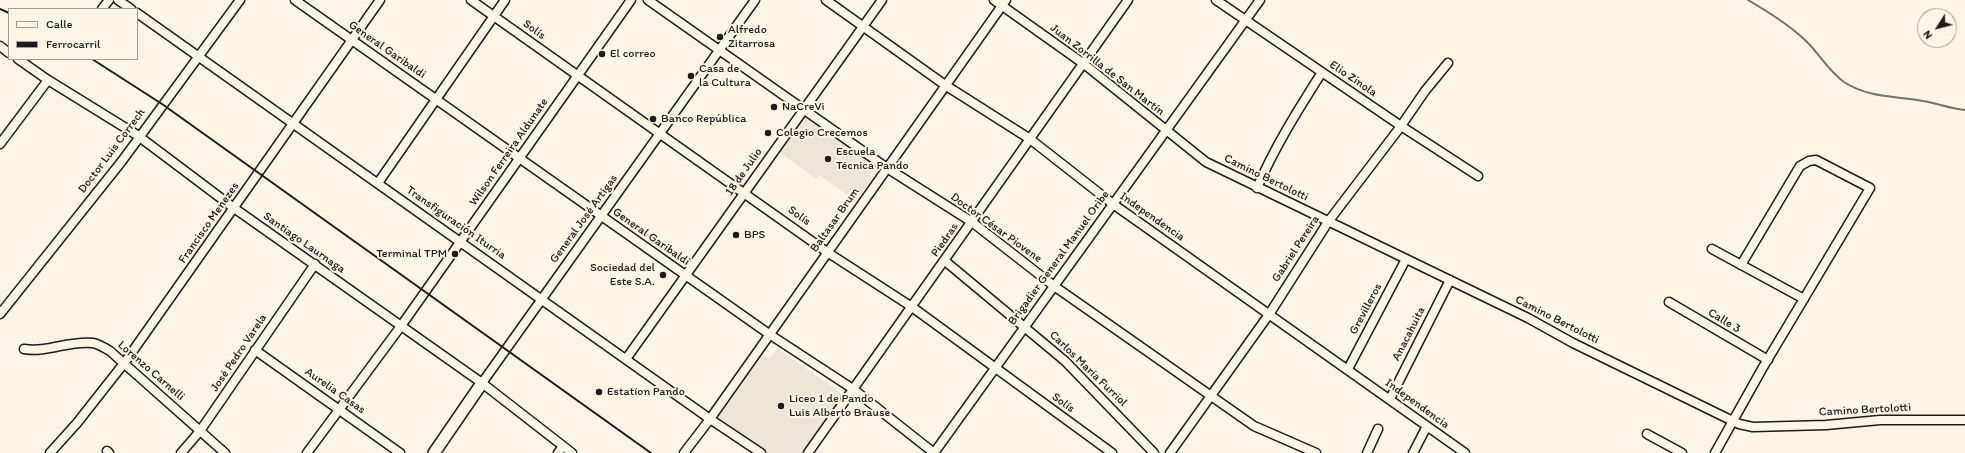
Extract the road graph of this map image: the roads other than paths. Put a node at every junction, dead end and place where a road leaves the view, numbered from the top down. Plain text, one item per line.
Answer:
1 (109, 0) edge
2 (118, 0) edge
3 (240, 0) edge
4 (295, 0) edge
5 (380, 0) edge
6 (471, 0) edge
7 (505, 0) edge
8 (631, 0) edge
9 (648, 0) edge
10 (756, 0) edge
11 (826, 0) edge
12 (882, 0) edge
13 (994, 0) edge
14 (1128, 0) edge
15 (1216, 0) edge
16 (1260, 0) edge
17 (1004, 3) edge
18 (103, 8) edge
19 (130, 8) edge
20 (138, 14) edge
21 (494, 16) junction
22 (1244, 20) junction
23 (863, 26) junction
24 (352, 40) junction
25 (720, 50) junction
26 (199, 57) junction
27 (19, 60) edge
28 (1448, 62) dead end
29 (1084, 64) junction
30 (1322, 72) junction
31 (578, 75) junction
32 (48, 80) junction
33 (946, 85) junction
34 (437, 99) junction
35 (804, 108) junction
36 (294, 124) junction
37 (1401, 126) junction
38 (1166, 131) junction
39 (662, 133) junction
40 (139, 137) junction
41 (1030, 139) junction
42 (0, 144) edge
43 (519, 159) junction
44 (887, 168) junction
45 (1478, 176) dead end
46 (378, 183) junction
47 (1257, 188) junction
48 (744, 192) junction
49 (1113, 204) junction
50 (234, 208) junction
51 (602, 217) junction
52 (972, 222) junction
53 (1328, 222) junction
54 (460, 241) junction
55 (1712, 249) dead end
56 (827, 252) junction
57 (1406, 259) junction
58 (945, 261) junction
59 (315, 264) junction
60 (1741, 265) junction
61 (686, 276) junction
62 (1450, 280) junction
63 (1054, 286) junction
64 (542, 299) junction
65 (1804, 299) junction
66 (1668, 302) dead end
67 (912, 307) junction
68 (1270, 313) junction
69 (0, 314) edge
70 (401, 326) junction
71 (1024, 327) junction
72 (769, 334) junction
73 (24, 349) dead end
74 (255, 350) junction
75 (626, 359) junction
76 (1768, 360) junction
77 (125, 362) junction
78 (994, 369) junction
79 (1348, 369) junction
80 (482, 383) junction
81 (853, 389) junction
82 (1210, 396) junction
83 (1390, 399) junction
84 (339, 409) junction
85 (710, 420) junction
86 (1965, 420) edge
87 (1733, 421) junction
88 (1427, 426) junction
89 (1378, 429) dead end
90 (200, 431) junction
91 (1647, 434) dead end
92 (561, 450) edge
93 (50, 453) edge
94 (181, 453) edge
95 (225, 453) edge
96 (307, 453) edge
97 (400, 453) edge
98 (434, 453) edge
99 (572, 453) edge
100 (684, 453) edge
101 (761, 453) edge
102 (808, 453) edge
103 (934, 453) edge
104 (1112, 453) edge
105 (1154, 453) edge
106 (1170, 453) edge
107 (1316, 453) edge
108 (1367, 453) edge
109 (1413, 453) edge
110 (1465, 453) edge
111 (1682, 453) edge
112 (1715, 453) edge

1 - 18 street
2 - 19 street
3 - 26 street, Doctor Luis Correch
4 - 24 street, General Garibaldi
5 - 24 street, Francisco Menezes
6 - 21 street, Solís
7 - 21 street
8 - 31 street, Wilson Ferreira Aldunate
9 - 25 street, Doctor César Piovene
10 - 25 street, General José Artigas
11 - 23 street, Independencia
12 - 23 street, 18 de Julio
13 - 17 street, Juan Zorrilla de San Martín
14 - 29 street, Piedras
15 - 22 street, Elio Zinola
16 - 22 street, Brigadier General Manuel Oribe
17 - 29 street, Juan Zorrilla de San Martín
17 - 33 street, Baltasar Brum
20 - 26 street, Transfiguración Iturria
21 - 31 street, Solís
21 - 34 street
22 - 30 street, Elio Zinola
22 - 38 street, Brigadier General Manuel Oribe
23 - 33 street, Independencia
23 - 35 street, 18 de Julio
24 - 34 street, General Garibaldi
24 - 36 street, Francisco Menezes
25 - 35 street, Doctor César Piovene
25 - 39 street, General José Artigas
26 - 36 street, Transfiguración Iturria
26 - 40 street, Doctor Luis Correch
27 - 32 street, Santiago Laurnaga
28 - 37 street, Gabriel Pereira
29 - 38 street, Juan Zorrilla de San Martín
29 - 41 street, Piedras
30 - 37 street, Elio Zinola
30 - 47 street
31 - 39 street, Solís
31 - 43 street, Wilson Ferreira Aldunate
32 - 40 street, Santiago Laurnaga
32 - 42 street
33 - 41 street, Independencia
33 - 44 street, Baltasar Brum
34 - 43 street, General Garibaldi
34 - 46 street
35 - 44 street, Doctor César Piovene
35 - 48 street, 18 de Julio
36 - 46 street, Transfiguración Iturria
36 - 50 street, Francisco Menezes
37 - 45 street, Elio Zinola
37 - 53 street, Gabriel Pereira
38 - 47 street, Camino Bertolotti
38 - 49 street, Brigadier General Manuel Oribe
39 - 48 street, Solís
39 - 51 street, General José Artigas
40 - 50 street, Santiago Laurnaga
40 - 69 street, Doctor Luis Correch
41 - 49 street, Independencia
41 - 52 street, Piedras
43 - 51 street, General Garibaldi
43 - 54 street, Wilson Ferreira Aldunate
44 - 52 street, Doctor César Piovene
44 - 56 street, Baltasar Brum
46 - 54 street, Transfiguración Iturria
47 - 53 street, Camino Bertolotti
48 - 56 street, Solís
48 - 61 street, 18 de Julio
49 - 63 street, Brigadier General Manuel Oribe
49 - 68 street, Independencia
50 - 59 street, Santiago Laurnaga
50 - 77 street, Francisco Menezes
51 - 61 street, General Garibaldi
51 - 64 street, General José Artigas
52 - 58 street, Piedras
52 - 63 street, Doctor César Piovene
53 - 57 street, Camino Bertolotti
53 - 68 street, Gabriel Pereira
54 - 64 street, Transfiguración Iturria
54 - 70 street, Wilson Ferreira Aldunate
55 - 60 street
56 - 67 street, Solís
56 - 72 street, Baltasar Brum
57 - 62 street, Camino Bertolotti
57 - 79 street, Grevilleros
58 - 67 street, Piedras
58 - 71 street, Carlos María Furriol
59 - 70 street, Santiago Laurnaga
59 - 74 street, José Pedro Varela
60 - 65 street
60 - 65 street
61 - 72 street, General Garibaldi
61 - 75 street, 18 de Julio
62 - 83 street, Anacahuita
62 - 87 street, Camino Bertolotti
63 - 71 street, Brigadier General Manuel Oribe
63 - 82 street, Doctor César Piovene
64 - 75 street, Transfiguración Iturria
64 - 80 street, General José Artigas
65 - 76 street
66 - 76 street, Calle 3
67 - 78 street, Solís
67 - 81 street, Piedras
68 - 79 street, Independencia
68 - 82 street, Gabriel Pereira
70 - 80 street, Santiago Laurnaga
70 - 84 street, Wilson Ferreira Aldunate
71 - 78 street, Brigadier General Manuel Oribe
71 - 105 street, Carlos María Furriol
72 - 81 street, General Garibaldi
72 - 85 street, Baltasar Brum
73 - 77 street, Lorenzo Carnelli
74 - 84 street, Aurelia Casas
74 - 90 street, José Pedro Varela
75 - 85 street, Transfiguración Iturria
76 - 87 street
77 - 90 street, Lorenzo Carnelli
77 - 93 street, Francisco Menezes
78 - 103 street, Brigadier General Manuel Oribe
78 - 104 street, Solís
79 - 83 street, Independencia
80 - 92 street, Santiago Laurnaga
80 - 98 street, General José Artigas
81 - 102 street, Piedras
81 - 103 street, General Garibaldi
82 - 106 street, Gabriel Pereira
82 - 107 street, Doctor César Piovene
83 - 88 street, Independencia
84 - 96 street, Wilson Ferreira Aldunate
84 - 97 street, Aurelia Casas
85 - 100 street, Baltasar Brum
85 - 101 street, Transfiguración Iturria
86 - 87 street, Camino Bertolotti
87 - 112 street
88 - 109 street
88 - 110 street, Independencia
89 - 108 street
90 - 94 street, José Pedro Varela
90 - 95 street, Lorenzo Carnelli
91 - 111 street
92 - 99 street, Santiago Laurnaga

